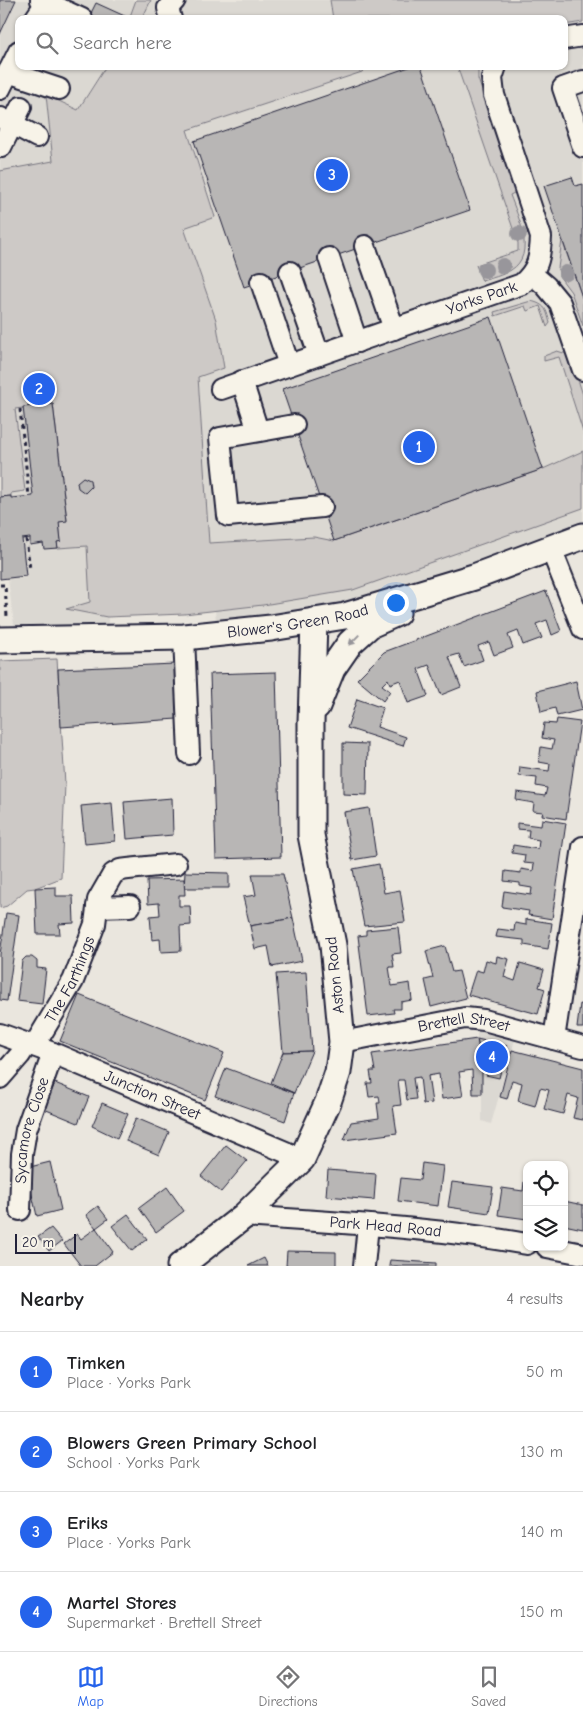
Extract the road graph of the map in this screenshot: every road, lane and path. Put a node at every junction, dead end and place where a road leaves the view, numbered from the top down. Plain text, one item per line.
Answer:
1 (175, 0) edge
2 (43, 9) edge
3 (66, 15) edge
4 (170, 15) edge
5 (583, 36) edge
6 (568, 39) edge
7 (22, 70) edge
8 (495, 70) edge
9 (583, 81) edge
10 (59, 89) dead end
11 (21, 107) dead end
12 (6, 121) edge
13 (37, 137) dead end
14 (1, 147) dead end
15 (583, 147) edge
16 (365, 246) dead end
17 (329, 258) dead end
18 (290, 272) dead end
19 (532, 274) junction
20 (260, 282) dead end
21 (394, 329) junction
22 (357, 342) junction
23 (319, 355) junction
24 (289, 365) junction
25 (583, 370) edge
26 (242, 381) junction
27 (221, 389) dead end
28 (20, 409) dead end
29 (294, 425) dead end
30 (258, 431) junction
31 (29, 496) dead end
32 (322, 507) dead end
33 (583, 536) edge
34 (26, 539) dead end
35 (552, 549) junction
36 (30, 569) dead end
37 (474, 577) junction
38 (0, 585) edge
39 (314, 622) junction
40 (583, 629) edge
41 (184, 637) junction
42 (5, 640) edge
43 (311, 723) junction
44 (189, 754) dead end
45 (583, 847) edge
46 (176, 864) dead end
47 (130, 906) dead end
48 (97, 907) junction
49 (0, 1034) edge
50 (554, 1039) junction
51 (342, 1042) junction
52 (31, 1045) junction
53 (583, 1047) edge
54 (53, 1053) junction
55 (0, 1078) edge
56 (302, 1159) junction
57 (20, 1210) dead end
58 (244, 1216) junction
59 (368, 1225) junction
60 (523, 1243) edge
61 (568, 1251) edge
62 (583, 1254) edge
63 (180, 1266) edge
64 (364, 1266) edge

1 - 4 street
2 - 3 street
5 - 6 street
7 - 10 street
8 - 19 street, Yorks Park
9 - 15 street
11 - 12 street
12 - 13 street
12 - 14 street
16 - 21 street
17 - 22 street
18 - 23 street
19 - 21 street, Yorks Park
19 - 25 street
20 - 24 street
21 - 22 street, Yorks Park
22 - 23 street, Yorks Park
23 - 24 street, Yorks Park
24 - 26 street, Yorks Park
26 - 27 street, Yorks Park
26 - 30 street
28 - 31 path
29 - 30 street
30 - 32 street
33 - 35 main road, Blower's Green Road
34 - 36 path
35 - 37 main road, Blower's Green Road
35 - 40 street
37 - 39 main road, Blower's Green Road
37 -> 43 main road
38 - 42 path
39 - 41 main road, Blower's Green Road
39 - 43 main road, Aston Road
41 - 42 main road, Blower's Green Road
41 - 44 street
43 - 51 main road, Aston Road
45 - 50 street
46 - 48 street, The Farthings
47 - 48 street
48 - 52 street, The Farthings
49 - 52 street, Junction Street
50 - 51 street, Brettell Street
50 - 53 street, Brettell Street
51 - 56 main road, Aston Road
52 - 54 street, Junction Street
52 - 55 street, The Farthings
54 - 56 street, Junction Street
54 - 57 street, Sycamore Close
56 - 58 main road, Aston Road
58 - 59 street, Park Head Road
58 - 63 main road, Aston Road
59 - 60 street, Park Head Road
59 - 64 street
61 - 62 street

